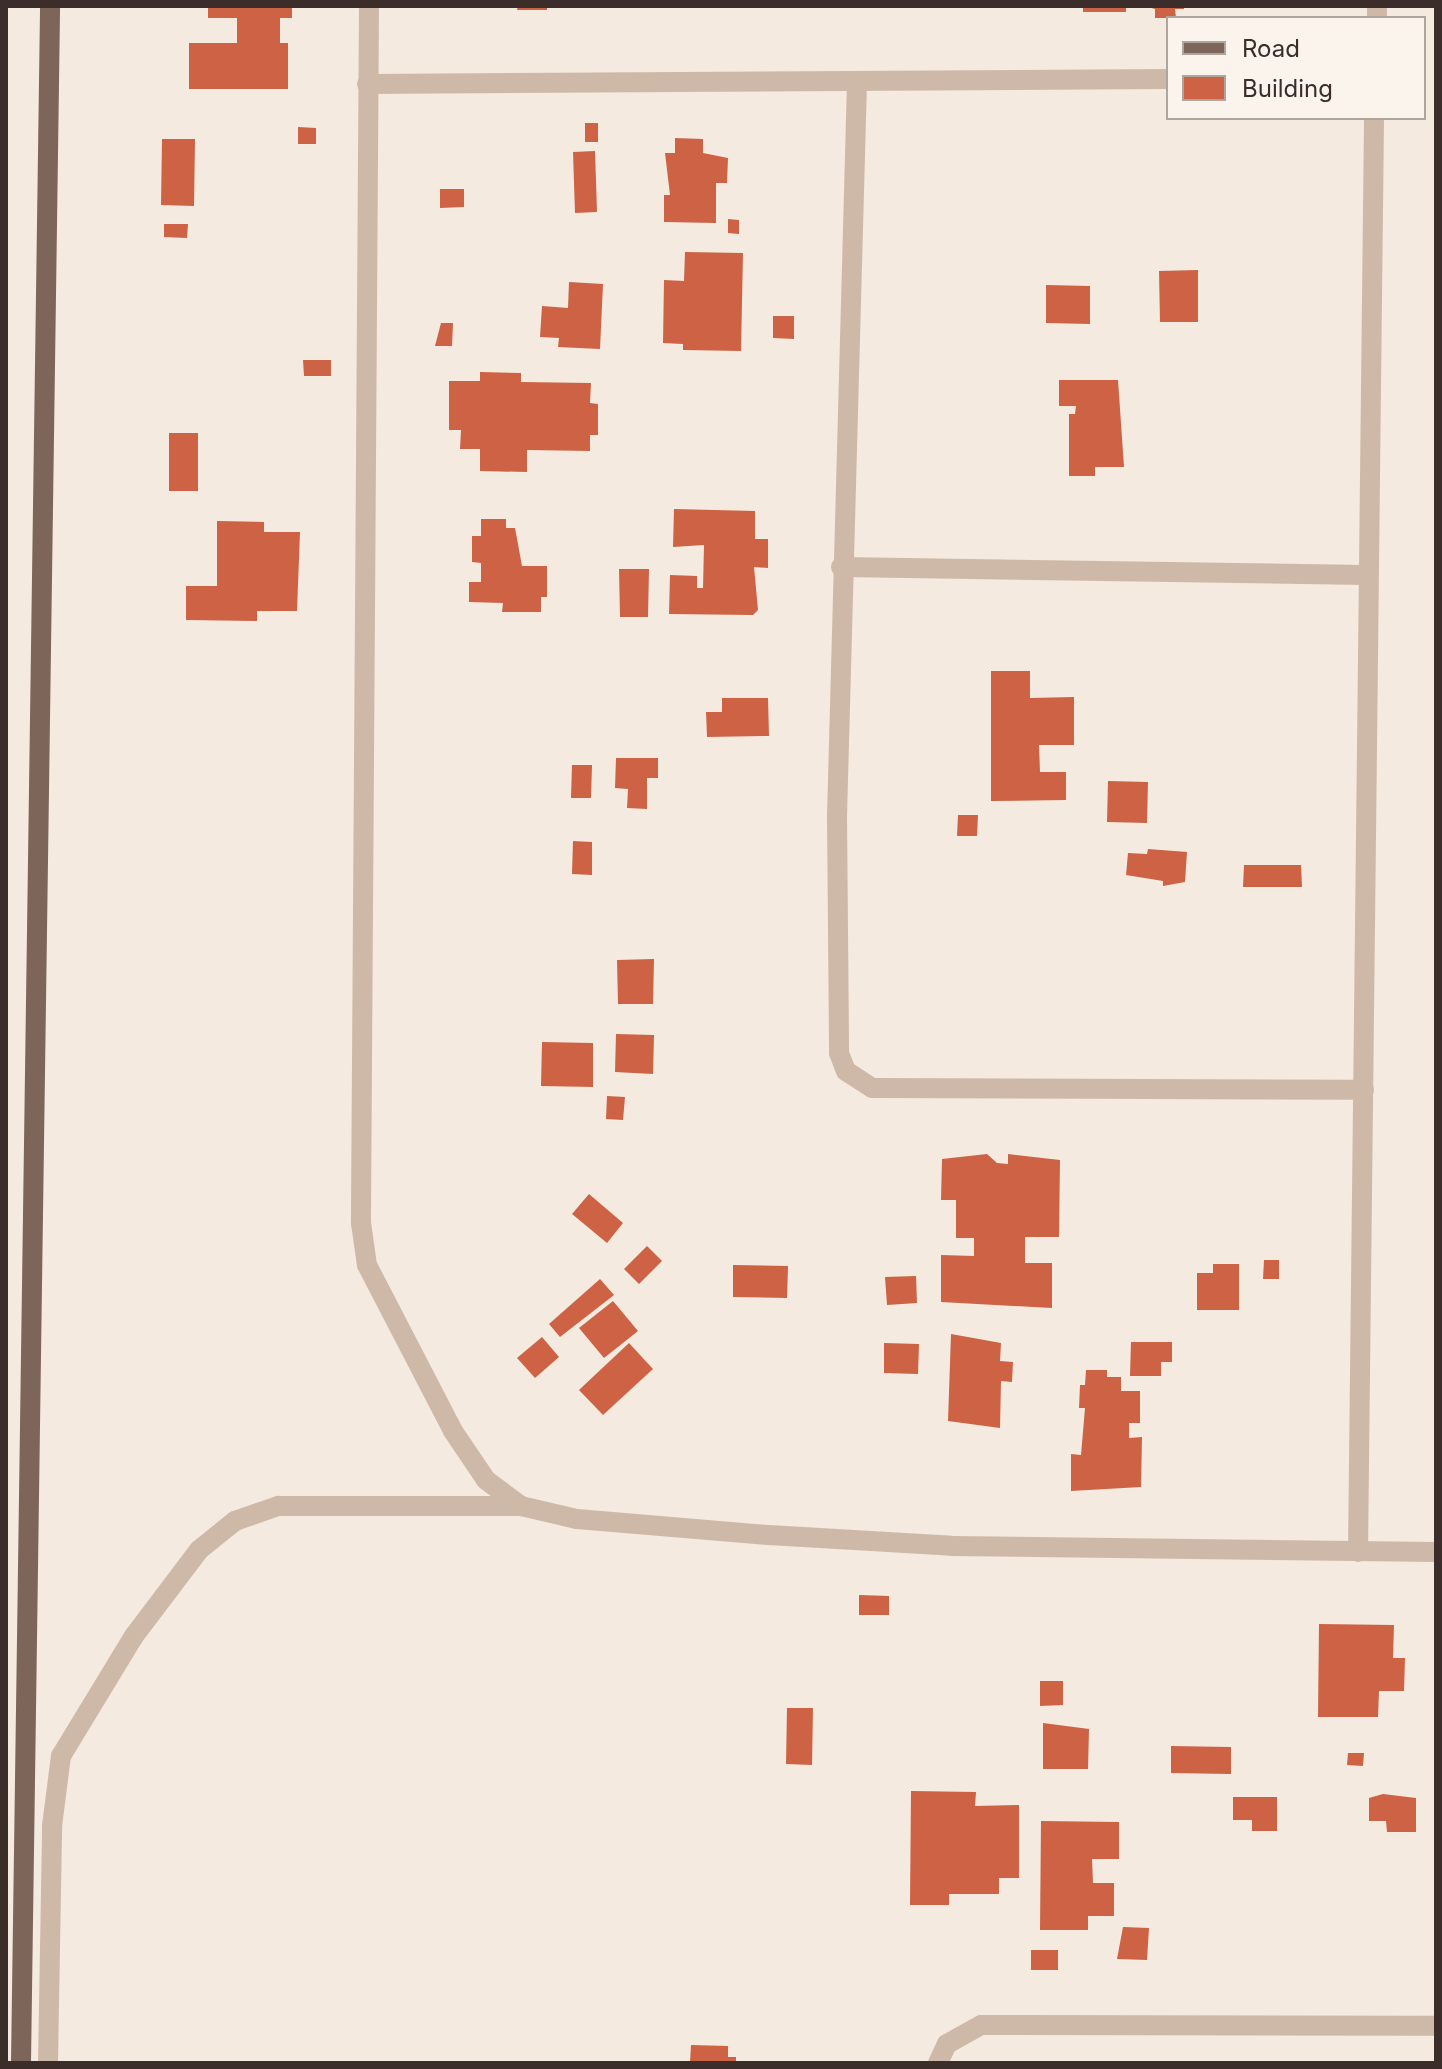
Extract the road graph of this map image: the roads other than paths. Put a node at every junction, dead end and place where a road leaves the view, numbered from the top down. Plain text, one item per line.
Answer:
1 (50, 6) edge
2 (369, 6) edge
3 (1166, 79) edge
4 (857, 82) junction
5 (367, 84) junction
6 (1374, 120) edge
7 (841, 567) junction
8 (1366, 575) junction
9 (1364, 1090) junction
10 (521, 1506) junction
11 (1358, 1552) junction
12 (1436, 1552) edge
13 (1436, 2026) edge
14 (21, 2063) edge
15 (48, 2063) edge
16 (938, 2063) edge

1 - 14 main road
2 - 5 street
3 - 4 street
4 - 5 street
4 - 7 street
5 - 10 street
6 - 8 street
7 - 8 street
7 - 9 street
8 - 9 street
9 - 11 street
10 - 11 street
10 - 15 street
11 - 12 street
13 - 16 street

